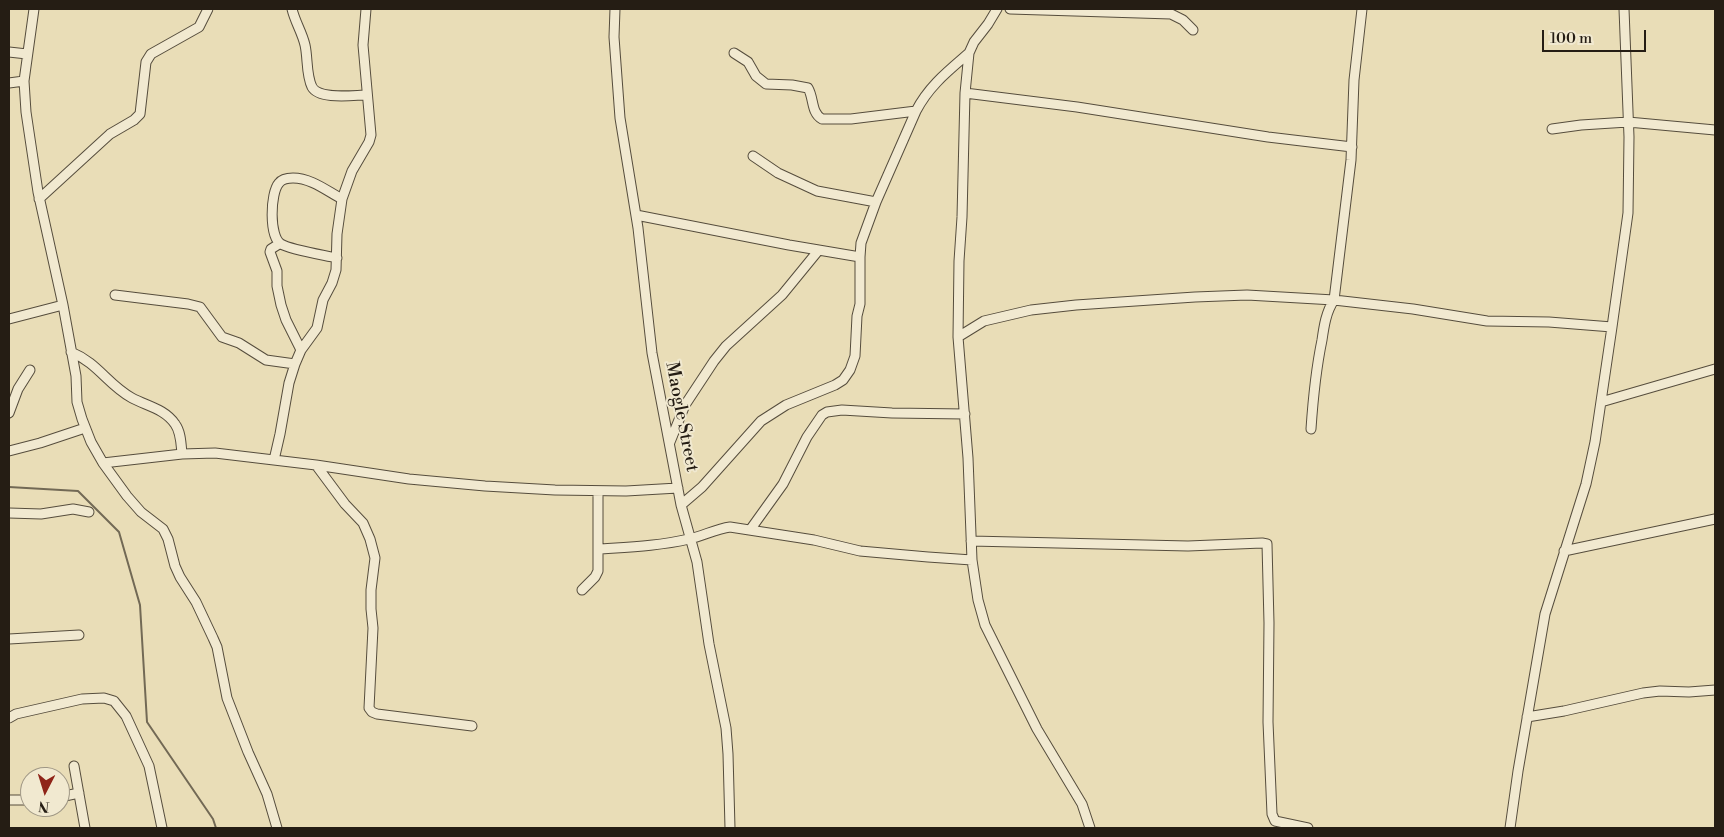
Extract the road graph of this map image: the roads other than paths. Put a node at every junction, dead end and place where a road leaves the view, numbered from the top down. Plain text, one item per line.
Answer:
1 (34, 9) edge
2 (208, 9) edge
3 (292, 9) edge
4 (366, 9) edge
5 (615, 9) edge
6 (997, 9) edge
7 (1010, 9) edge
8 (1362, 9) edge
9 (1624, 9) edge
10 (1193, 30) dead end
11 (9, 52) edge
12 (734, 53) dead end
13 (969, 53) junction
14 (27, 54) junction
15 (24, 81) junction
16 (9, 83) edge
17 (966, 93) junction
18 (367, 95) junction
19 (916, 112) junction
20 (1628, 122) junction
21 (1552, 129) dead end
22 (1715, 130) edge
23 (1352, 147) junction
24 (753, 156) dead end
25 (39, 199) junction
26 (342, 199) junction
27 (876, 202) junction
28 (636, 215) junction
29 (279, 244) junction
30 (818, 251) junction
31 (860, 257) junction
32 (337, 258) junction
33 (115, 296) dead end
34 (1334, 300) junction
35 (63, 305) junction
36 (9, 319) edge
37 (1612, 327) junction
38 (958, 337) junction
39 (301, 350) junction
40 (71, 352) junction
41 (295, 364) junction
42 (1715, 369) edge
43 (30, 370) dead end
44 (1600, 402) junction
45 (9, 413) edge
46 (965, 414) junction
47 (85, 428) junction
48 (1311, 429) dead end
49 (670, 442) junction
50 (9, 451) edge
51 (182, 454) junction
52 (274, 460) junction
53 (103, 462) junction
54 (316, 465) junction
55 (678, 488) junction
56 (598, 491) junction
57 (681, 505) junction
58 (89, 512) dead end
59 (9, 513) edge
60 (1715, 519) edge
61 (750, 530) junction
62 (690, 539) junction
63 (971, 541) junction
64 (599, 549) junction
65 (1564, 552) junction
66 (972, 560) junction
67 (582, 590) dead end
68 (78, 635) dead end
69 (9, 639) edge
70 (1715, 690) edge
71 (1527, 717) junction
72 (9, 718) edge
73 (472, 726) dead end
74 (74, 766) dead end
75 (79, 793) junction
76 (70, 794) edge
77 (85, 828) edge
78 (162, 828) edge
79 (277, 828) edge
80 (730, 828) edge
81 (1090, 828) edge
82 (1308, 828) edge
83 (1510, 828) edge

1 - 14 street
2 - 25 street
3 - 18 street
4 - 18 street
5 - 28 street, Maogle Street
6 - 13 street
7 - 10 street
8 - 23 street
9 - 20 street
11 - 14 street
12 - 19 street
13 - 17 street
13 - 19 street
14 - 15 street
15 - 16 street
15 - 25 street
17 - 23 street
17 - 38 street
18 - 26 street
19 - 27 street
20 - 21 street
20 - 22 street
20 - 37 street
23 - 34 street
24 - 27 street
25 - 35 street
26 - 29 street
26 - 32 street
27 - 31 street
28 - 30 street
28 - 49 street, Maogle Street
29 - 32 street
29 - 39 street
30 - 31 street
30 - 49 street
31 - 57 street
32 - 39 street
33 - 41 street
34 - 37 street
34 - 38 street
34 - 48 street
35 - 36 street
35 - 40 street
37 - 44 street
38 - 46 street
39 - 41 street
40 - 47 street
40 - 51 street
41 - 52 street
42 - 44 street
43 - 45 street
44 - 65 street
46 - 61 street
46 - 63 street
47 - 50 street
47 - 53 street
49 - 55 street, Maogle Street
51 - 52 street
51 - 53 street
52 - 54 street
53 - 79 street
54 - 56 street
54 - 73 street
55 - 56 street
55 - 57 street, Maogle Street
56 - 64 street
57 - 62 street, Maogle Street
58 - 59 street
60 - 65 street
61 - 62 street
61 - 66 street
62 - 64 street
62 - 80 street, Maogle Street
63 - 66 street
63 - 82 street
64 - 67 street
65 - 71 street
66 - 81 street
68 - 69 street
70 - 71 street
71 - 83 street
72 - 78 street
74 - 75 street
75 - 76 street
75 - 77 street

